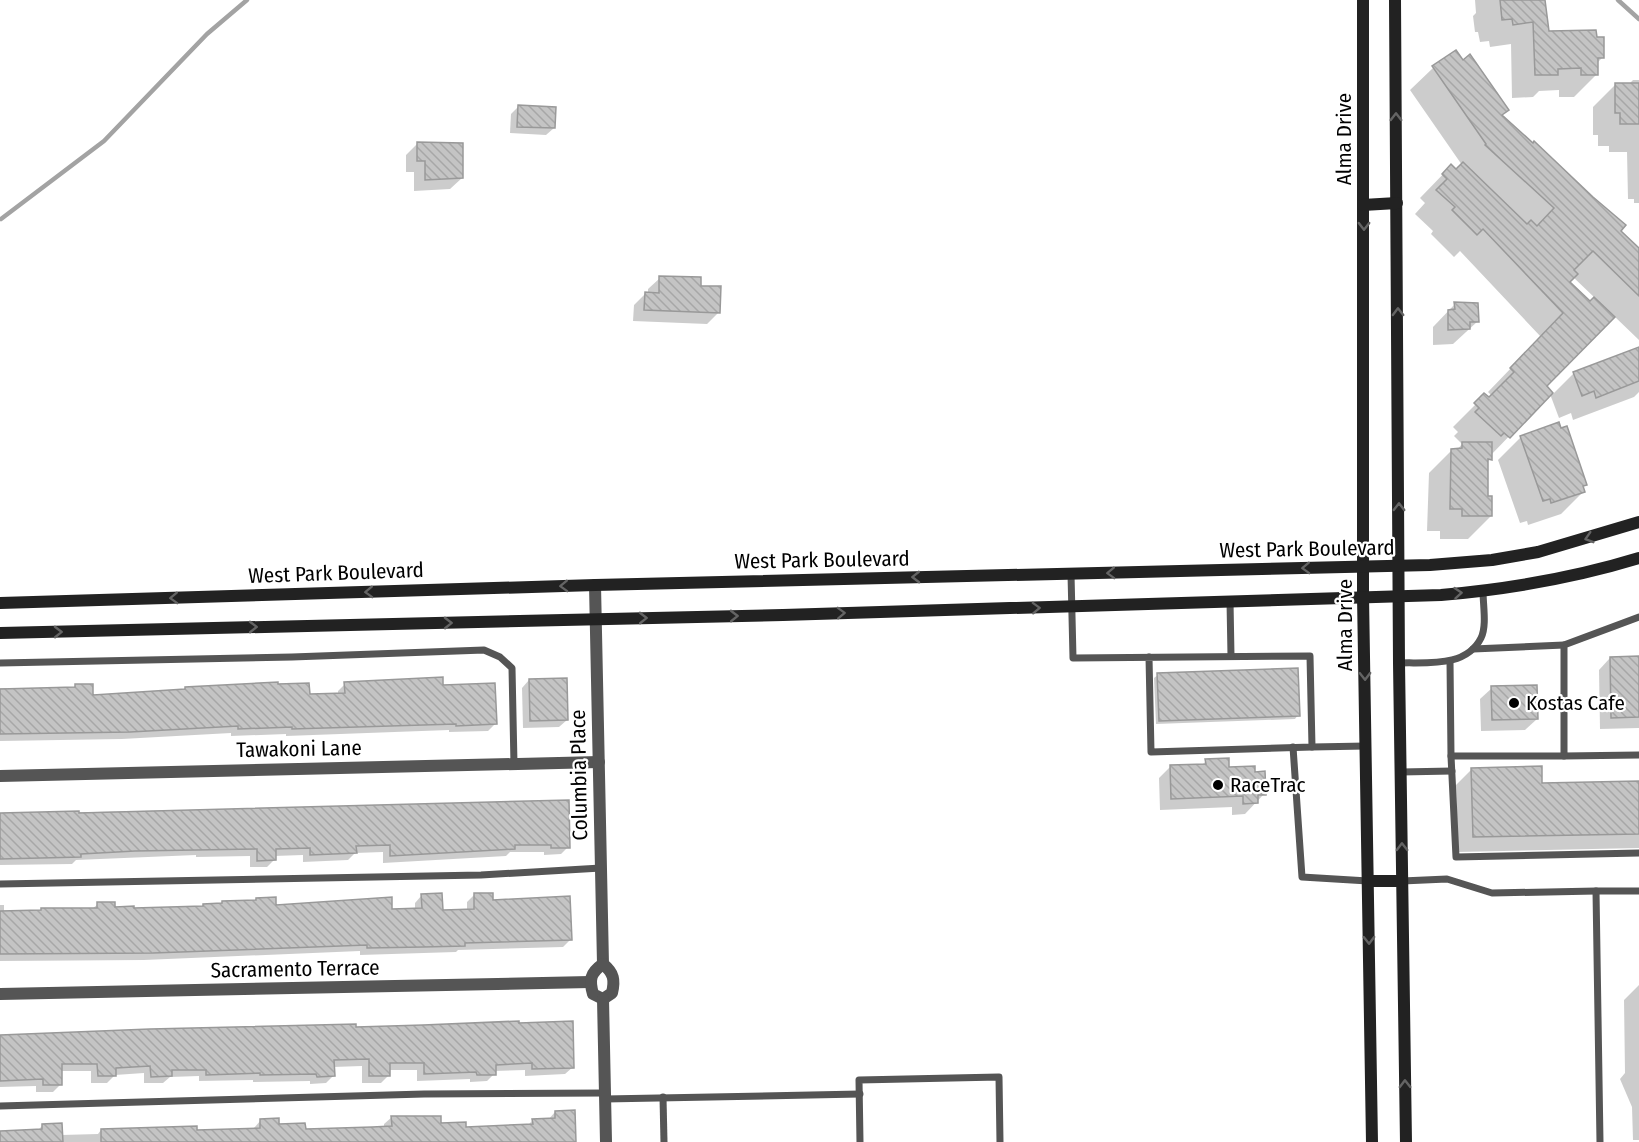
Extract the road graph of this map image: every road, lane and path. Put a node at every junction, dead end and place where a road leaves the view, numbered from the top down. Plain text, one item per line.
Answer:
1 (1363, 0) edge
2 (1395, 0) edge
3 (1397, 203) junction
4 (1364, 205) junction
5 (1639, 522) edge
6 (1639, 558) edge
7 (1365, 566) junction
8 (1399, 566) junction
9 (1071, 574) junction
10 (595, 585) junction
11 (1483, 591) junction
12 (1363, 596) junction
13 (1400, 596) junction
14 (1230, 602) junction
15 (0, 603) edge
16 (1072, 607) junction
17 (1639, 617) edge
18 (596, 619) junction
19 (0, 633) edge
20 (1564, 645) junction
21 (1473, 649) junction
22 (1231, 656) junction
23 (1149, 657) junction
24 (1450, 661) junction
25 (0, 663) edge
26 (1399, 663) junction
27 (1366, 746) junction
28 (1293, 747) junction
29 (1312, 747) junction
30 (1639, 755) edge
31 (1451, 756) junction
32 (1564, 756) junction
33 (599, 762) junction
34 (514, 764) junction
35 (1452, 771) junction
36 (1401, 772) junction
37 (0, 776) edge
38 (1639, 853) edge
39 (601, 868) junction
40 (1368, 881) junction
41 (1402, 881) junction
42 (0, 884) edge
43 (1596, 891) junction
44 (1639, 891) edge
45 (603, 964) junction
46 (590, 982) junction
47 (0, 994) edge
48 (603, 999) junction
49 (860, 1094) junction
50 (605, 1096) junction
51 (663, 1097) junction
52 (0, 1106) edge
53 (606, 1142) edge
54 (664, 1142) edge
55 (860, 1142) edge
56 (1000, 1142) edge
57 (1372, 1142) edge
58 (1406, 1142) edge
59 (1600, 1142) edge

1 - 4 main road, Alma Drive
3 -> 2 main road
3 - 4 main road
8 -> 3 main road
4 -> 7 main road, Alma Drive
5 -> 8 main road, West Park Boulevard
6 - 11 main road
7 - 8 main road, West Park Boulevard
7 -> 9 main road, West Park Boulevard
7 - 12 main road, Alma Drive
8 - 13 main road
9 -> 10 main road, West Park Boulevard
9 - 16 lane
10 -> 15 main road, West Park Boulevard
10 - 18 street, Columbia Place
13 -> 11 main road
11 - 21 lane
12 - 13 main road
12 - 14 main road
12 -> 27 main road, Alma Drive
13 - 26 main road
14 - 16 main road
14 - 22 lane
18 -> 16 main road
16 - 23 lane
17 - 20 lane
19 -> 18 main road
18 - 33 street, Columbia Place
20 - 21 lane
20 - 32 lane
21 - 24 lane
22 - 23 lane
22 - 29 lane
23 - 28 lane
24 - 26 lane
24 - 31 lane
25 - 34 lane
26 - 36 main road
27 - 29 lane
27 - 40 main road, Alma Drive
28 - 29 lane
28 - 40 lane
30 - 32 lane
31 - 32 lane
31 - 35 lane
33 - 34 street, Tawakoni Lane
33 - 39 street, Columbia Place
34 - 37 street, Tawakoni Lane
35 - 36 lane
35 - 38 lane
41 -> 36 main road
39 - 42 lane
39 - 45 street, Columbia Place
40 - 41 main road
40 -> 57 main road, Alma Drive
41 - 43 lane
58 -> 41 main road
43 - 44 lane
43 - 59 lane
45 - 46 street
45 - 48 street, Columbia Place
46 - 47 street, Sacramento Terrace
46 - 48 street
48 - 50 street, Columbia Place
49 - 51 lane
49 - 55 lane
49 - 56 lane
50 - 51 lane
50 - 52 lane
50 - 53 street, Columbia Place
51 - 54 lane

